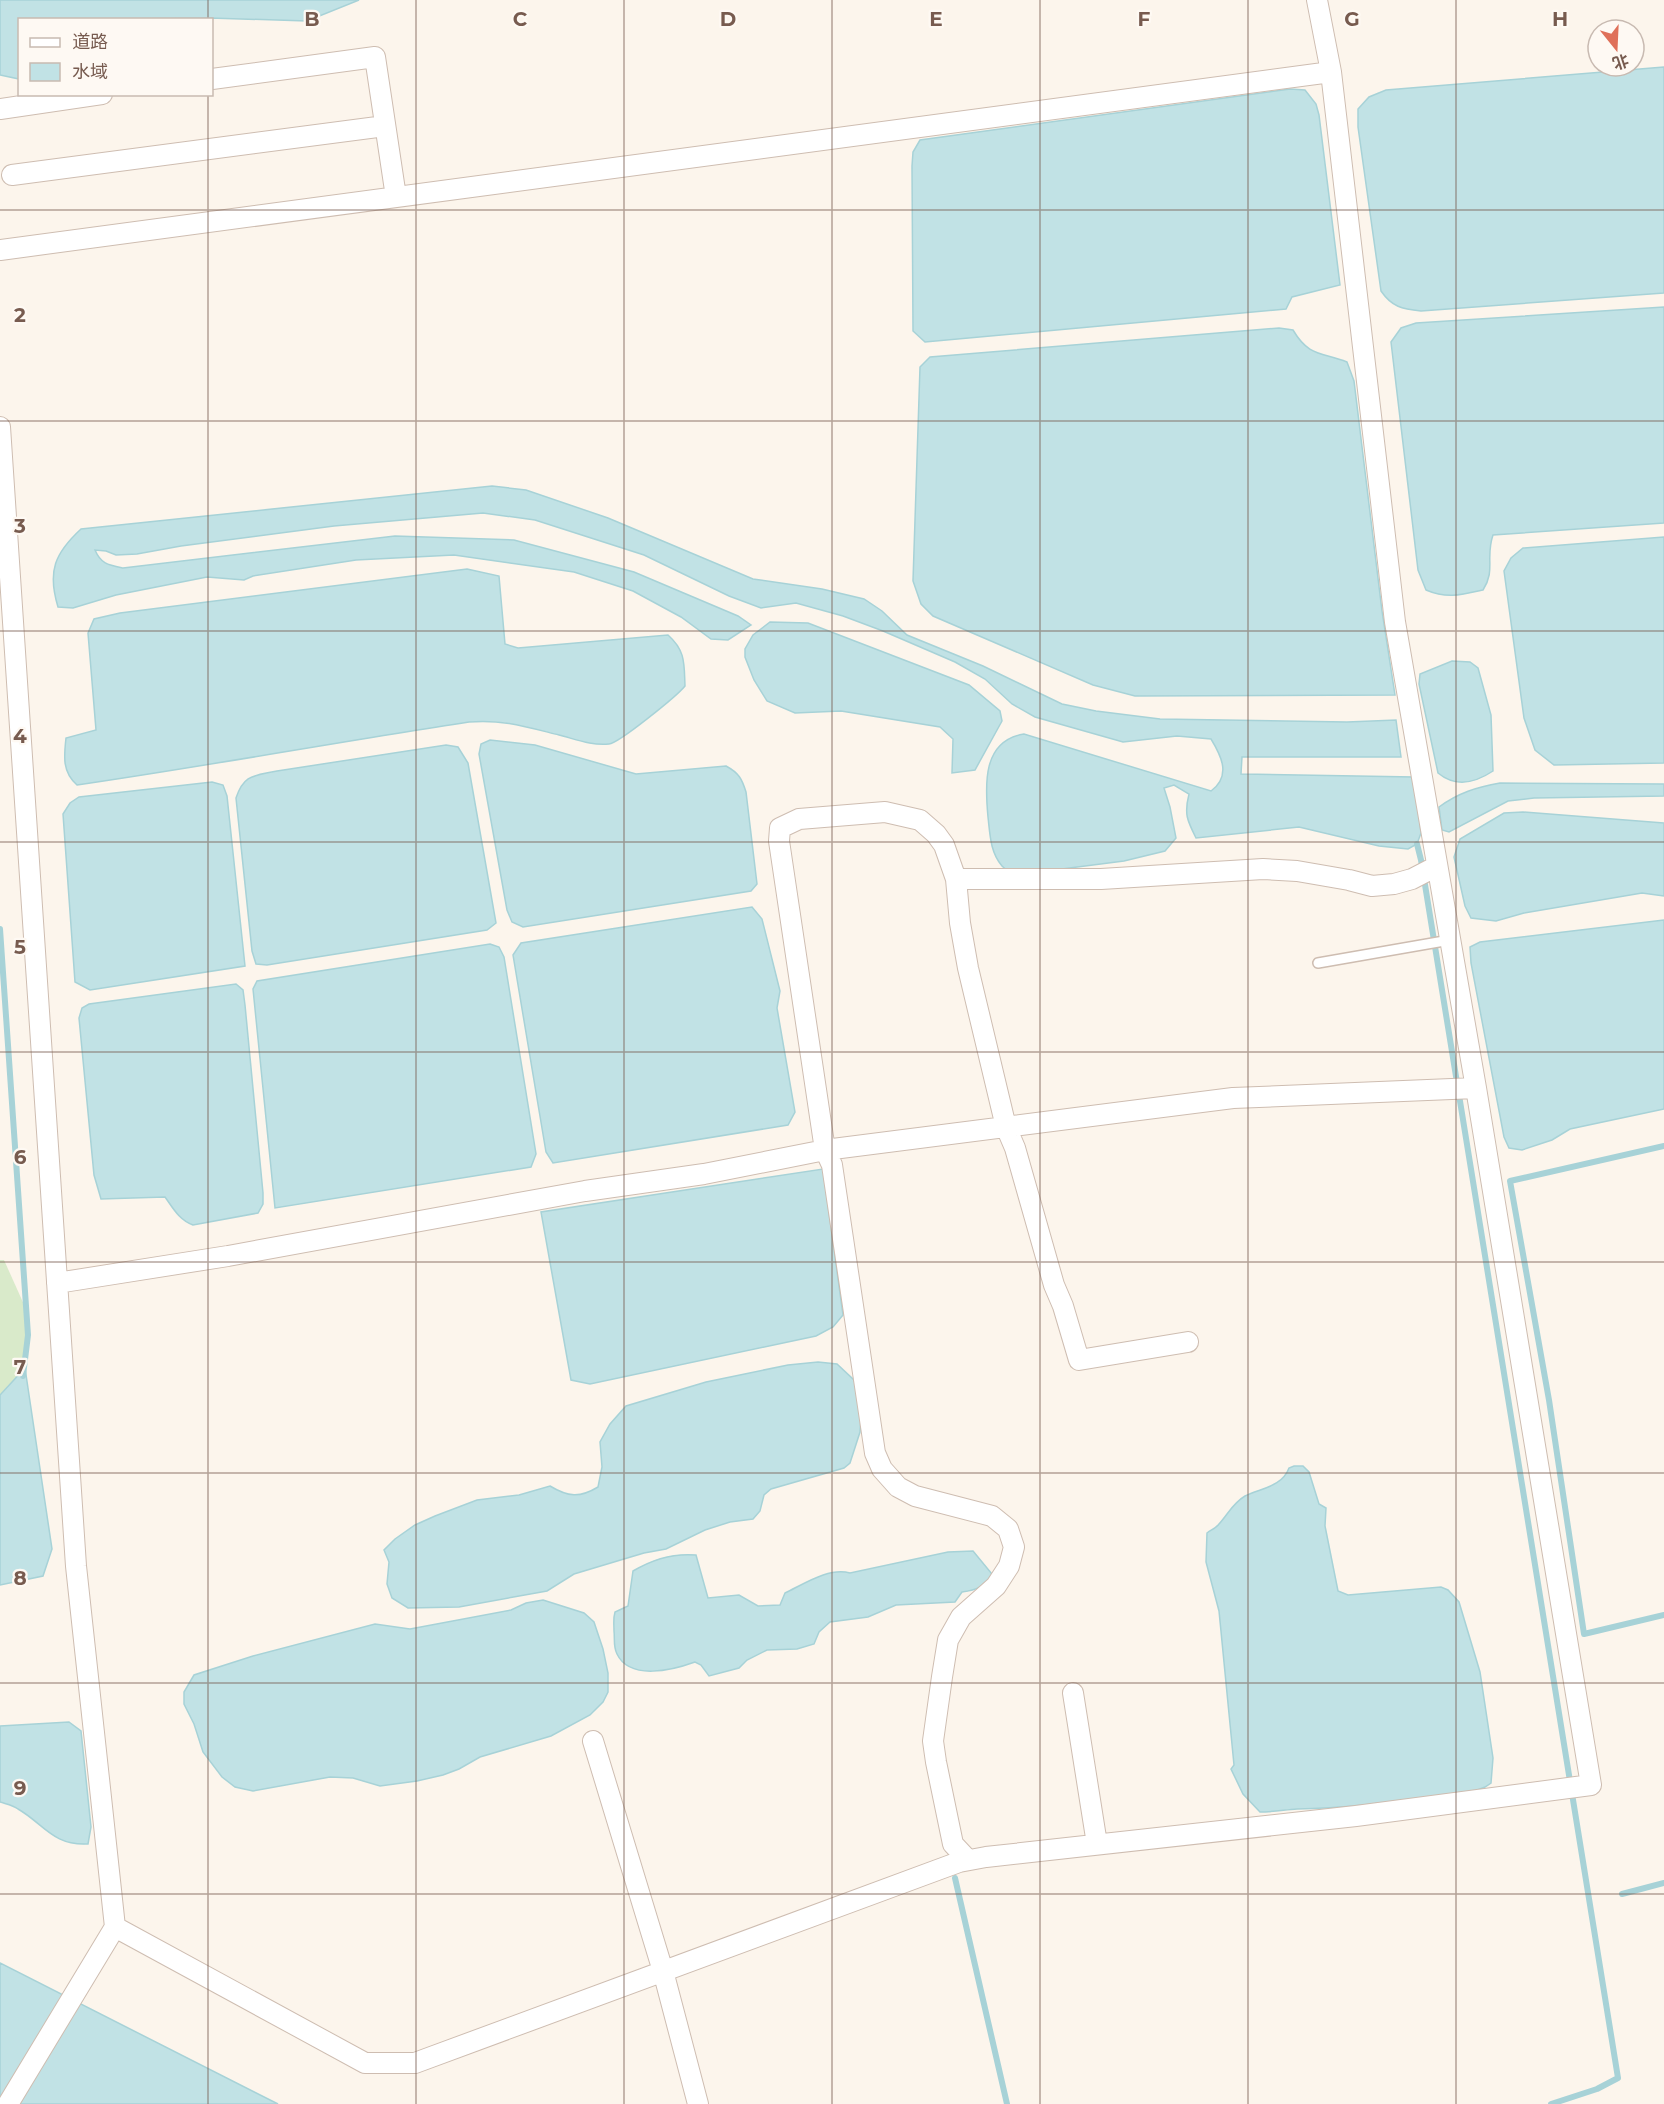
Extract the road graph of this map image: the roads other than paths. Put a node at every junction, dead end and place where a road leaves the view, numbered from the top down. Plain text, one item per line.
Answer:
1 (1317, 0) edge
2 (1331, 72) junction
3 (213, 79) edge
4 (88, 96) edge
5 (0, 109) edge
6 (385, 126) junction
7 (12, 175) dead end
8 (396, 197) junction
9 (0, 250) edge
10 (0, 427) edge
11 (1437, 866) junction
12 (956, 879) junction
13 (1450, 940) junction
14 (1318, 963) dead end
15 (1476, 1088) junction
16 (1006, 1127) junction
17 (825, 1150) junction
18 (57, 1283) junction
19 (1188, 1341) dead end
20 (1073, 1693) dead end
21 (593, 1741) dead end
22 (1098, 1844) junction
23 (969, 1860) junction
24 (115, 1927) junction
25 (663, 1971) junction
26 (8, 2104) edge
27 (698, 2104) edge

1 - 2 street
2 - 8 street
2 - 11 street
3 - 6 street
4 - 5 street
6 - 7 street
6 - 8 street
8 - 9 street
10 - 18 street
11 - 12 street
11 - 13 street
12 - 16 street
12 - 17 street
13 - 14 lane
13 - 15 street
15 - 16 street
15 - 22 street
16 - 17 street
16 - 19 street
17 - 18 street
17 - 23 street
18 - 24 street
20 - 22 street
21 - 25 street
22 - 23 street
23 - 25 street
24 - 25 street
24 - 26 street
25 - 27 street

